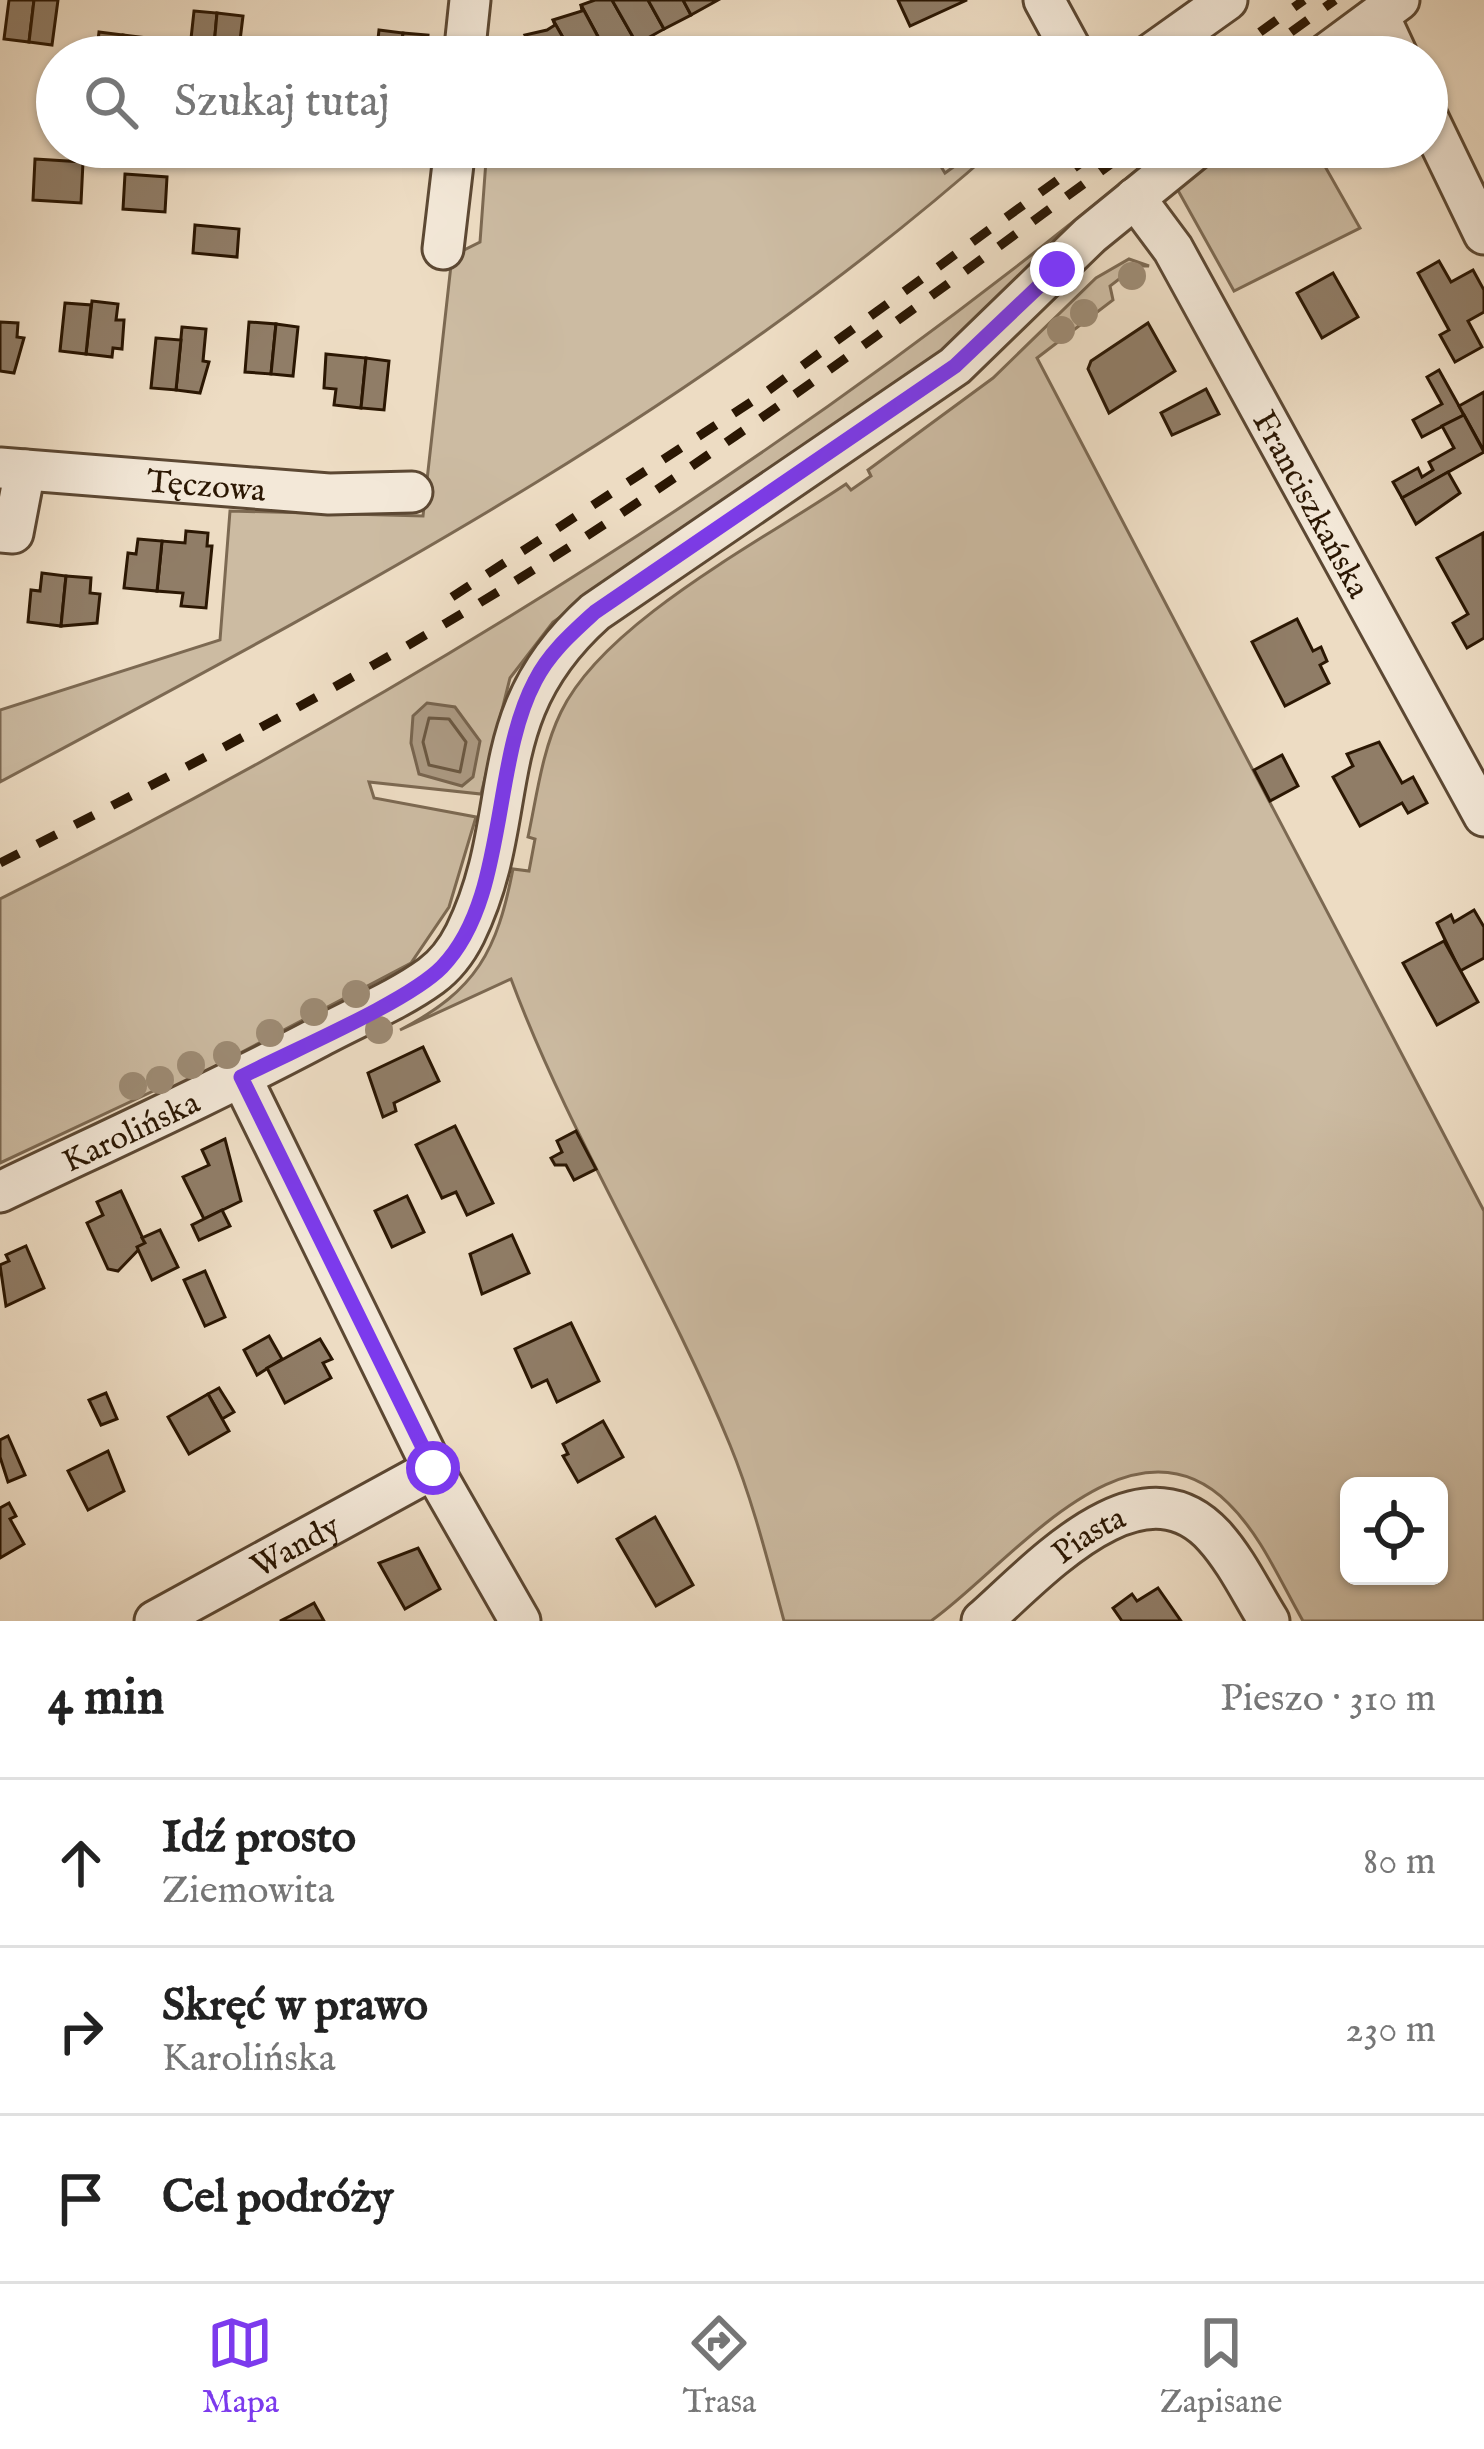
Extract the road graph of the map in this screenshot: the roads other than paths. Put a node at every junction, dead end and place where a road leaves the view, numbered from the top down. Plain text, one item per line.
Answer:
1 (470, 0) edge
2 (1044, 0) edge
3 (1227, 0) edge
4 (1389, 8) edge
5 (466, 36) edge
6 (1064, 36) edge
7 (1177, 36) edge
8 (1351, 36) edge
9 (1448, 159) edge
10 (453, 168) edge
11 (1172, 168) edge
12 (1135, 198) junction
13 (1484, 234) edge
14 (443, 249) dead end
15 (12, 469) edge
16 (412, 492) dead end
17 (0, 532) edge
18 (1484, 816) edge
19 (241, 1077) junction
20 (0, 1192) edge
21 (433, 1468) junction
22 (155, 1621) edge
23 (520, 1621) edge
24 (982, 1621) edge
25 (1269, 1621) edge

1 - 5 street
2 - 6 street
3 - 7 street
4 - 8 street
9 - 13 street
10 - 14 street
11 - 12 street, Karolińska
12 - 18 street, Franciszkańska
12 - 19 street, Karolińska
15 - 16 street, Tęczowa
15 - 17 street
19 - 20 street, Karolińska
19 - 21 street
21 - 22 street, Wandy
21 - 23 street
24 - 25 street, Piasta

